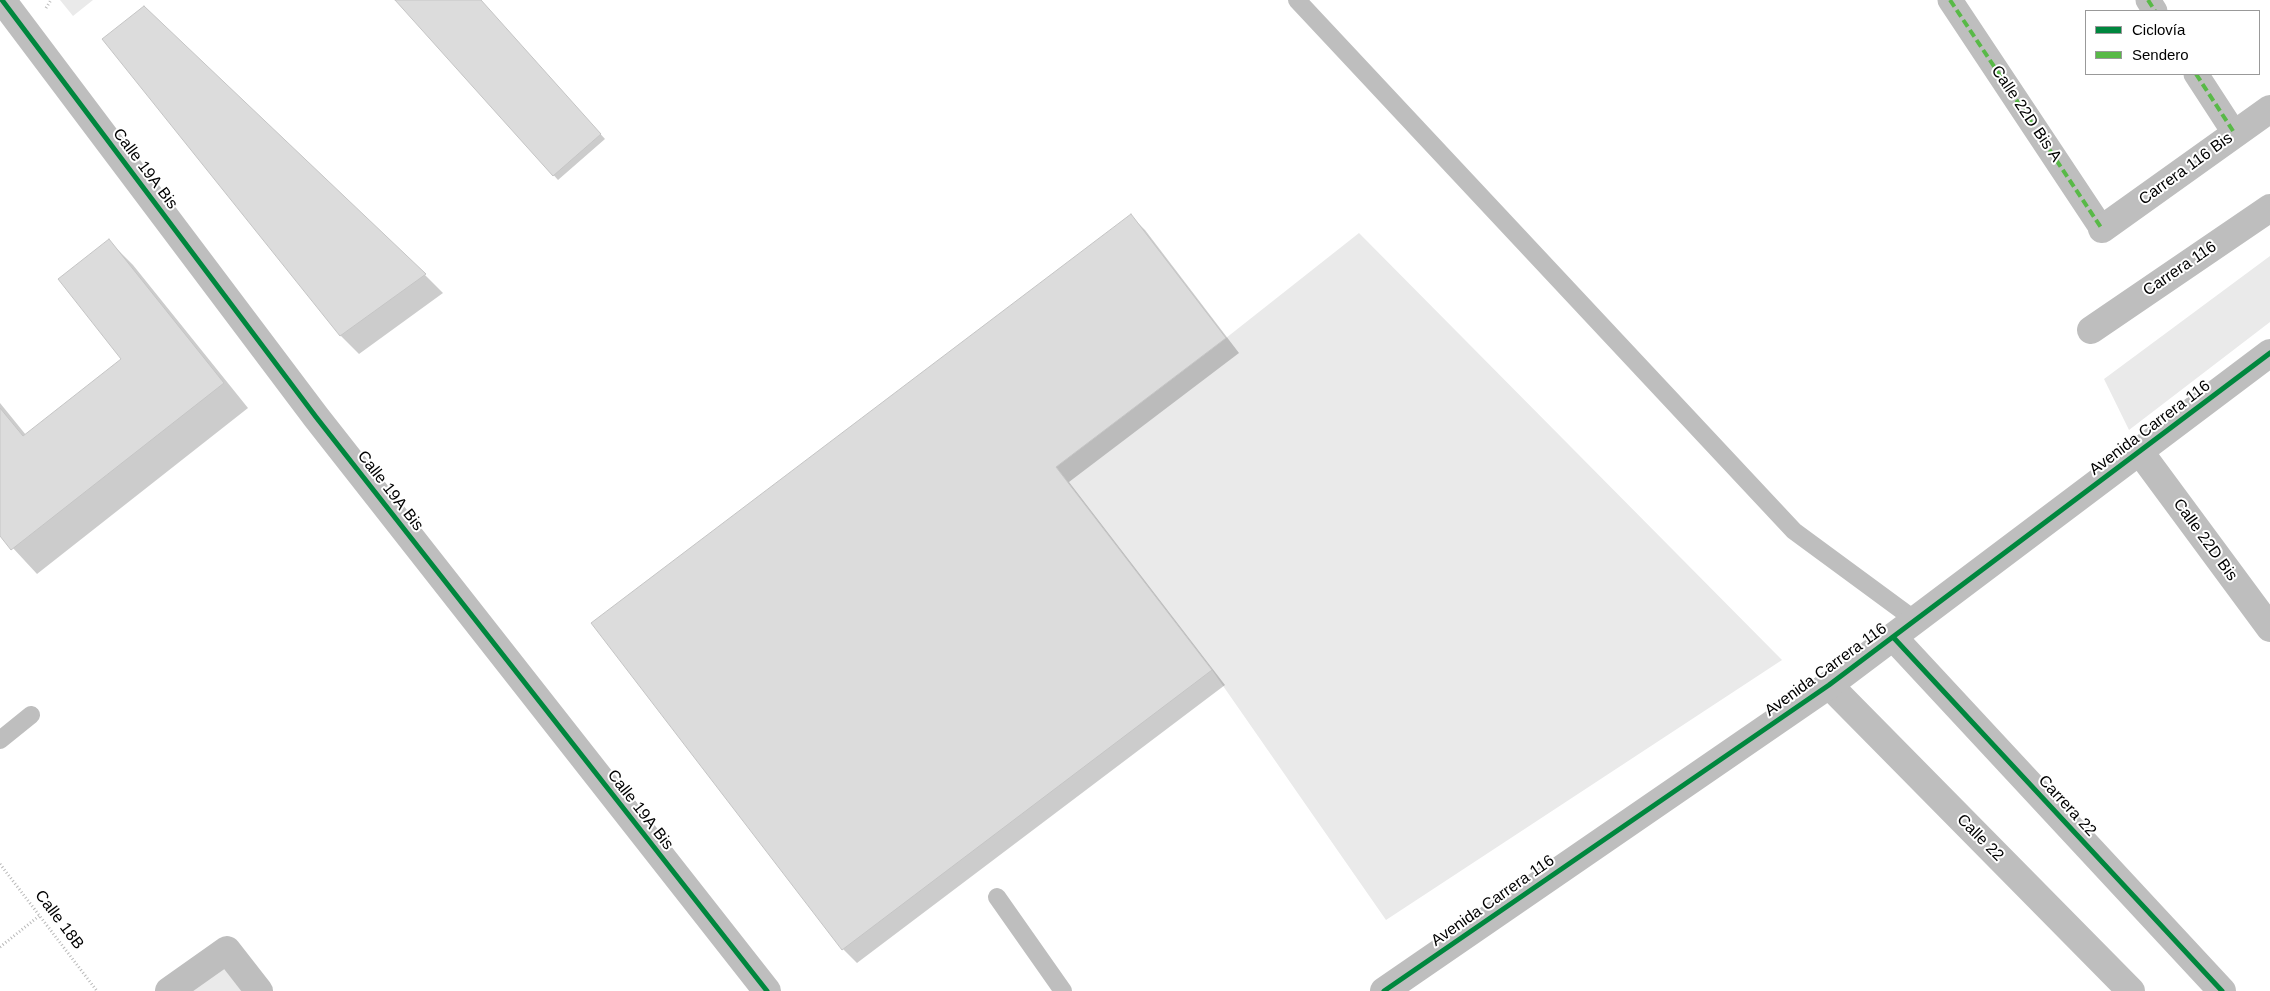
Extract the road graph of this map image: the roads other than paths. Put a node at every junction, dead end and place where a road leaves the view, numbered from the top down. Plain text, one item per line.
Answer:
1 (2, 0) edge
2 (1298, 0) edge
3 (1950, 0) edge
4 (2197, 75) edge
5 (2270, 109) edge
6 (2235, 134) junction
7 (2270, 208) edge
8 (2102, 229) joint
9 (2091, 330) dead end
10 (2270, 353) edge
11 (2140, 452) junction
12 (1915, 620) junction
13 (2270, 628) edge
14 (1893, 637) junction
15 (1829, 685) junction
16 (30, 716) dead end
17 (0, 740) edge
18 (997, 897) dead end
19 (169, 991) edge
20 (259, 991) edge
21 (767, 991) edge
22 (1062, 991) edge
23 (1384, 991) edge
24 (2131, 991) edge
25 (2222, 991) edge

1 - 21 street, Calle 19A Bis
2 - 12 lane
3 - 8 street, Calle 22D Bis A
4 - 6 street
5 - 6 street, Carrera 116 Bis
6 - 8 street, Carrera 116 Bis
7 - 9 street, Carrera 116
10 - 11 street, Avenida Carrera 116
11 - 12 street, Avenida Carrera 116
11 - 13 street, Calle 22D Bis
12 - 14 street, Avenida Carrera 116
14 - 15 street, Avenida Carrera 116
14 - 25 street, Carrera 22
15 - 23 street, Avenida Carrera 116
15 - 24 street, Calle 22
16 - 17 lane
18 - 22 lane
19 - 20 street

